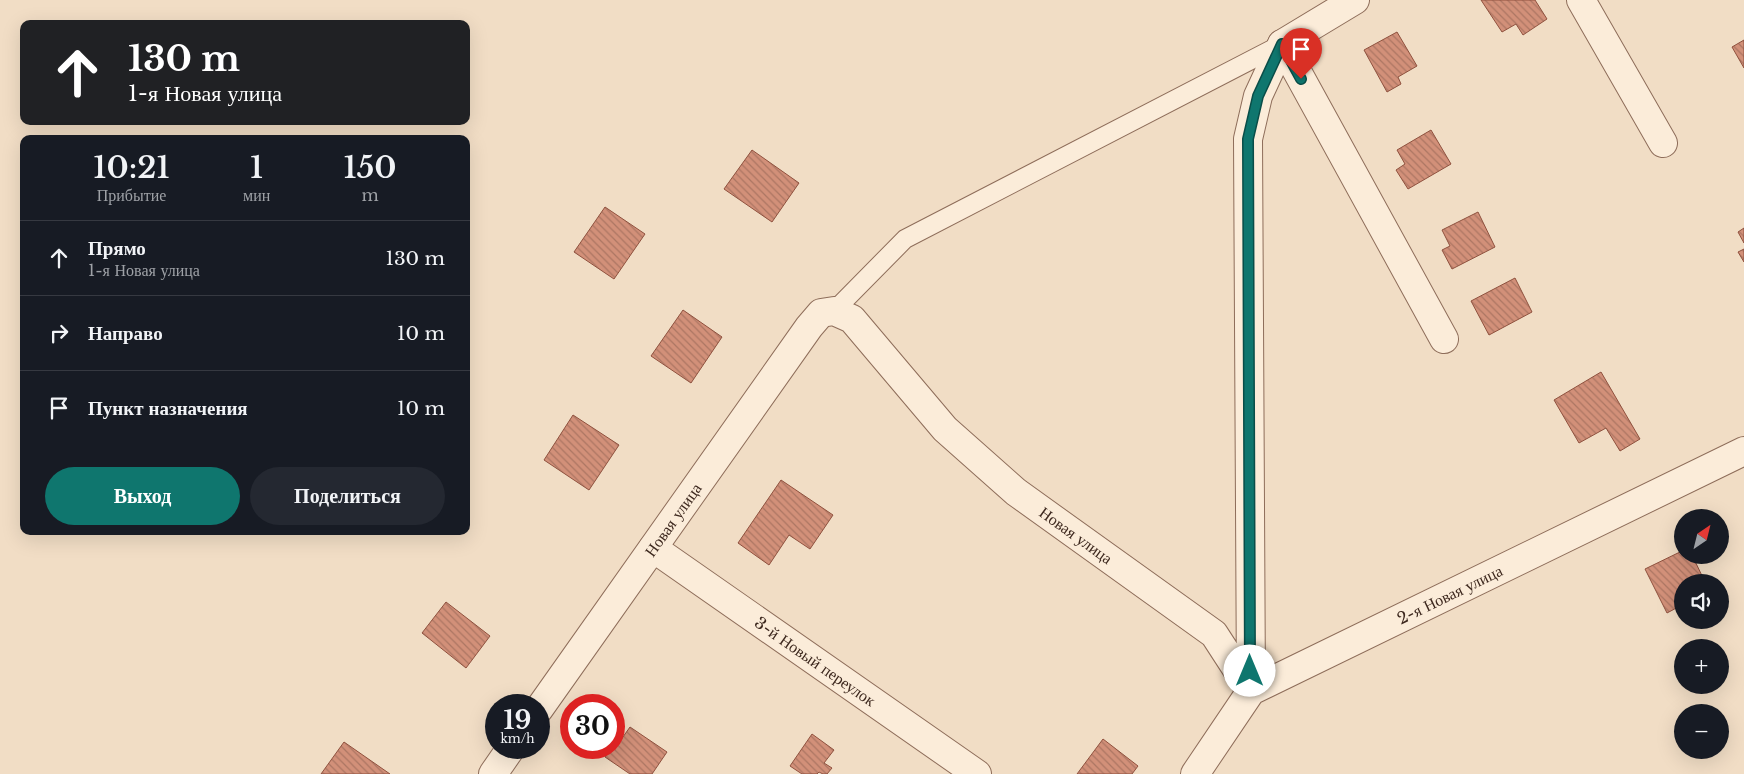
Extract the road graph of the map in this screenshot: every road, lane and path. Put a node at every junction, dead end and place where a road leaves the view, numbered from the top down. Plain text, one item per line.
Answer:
1 (1355, 0) edge
2 (1581, 0) edge
3 (1282, 44) junction
4 (1663, 144) dead end
5 (834, 312) junction
6 (1444, 339) dead end
7 (1741, 453) edge
8 (653, 548) junction
9 (1251, 691) junction
10 (550, 694) edge
11 (503, 759) edge
12 (493, 774) edge
13 (977, 774) edge
14 (1195, 774) edge

1 - 3 street
2 - 4 street
3 - 5 lane
3 - 6 street
3 - 9 street
5 - 8 street, Новая улица
5 - 9 street, Новая улица
7 - 9 street, 2-я Новая улица
8 - 10 street, Новая улица
8 - 13 street, 3-й Новый переулок
9 - 14 street
11 - 12 street

